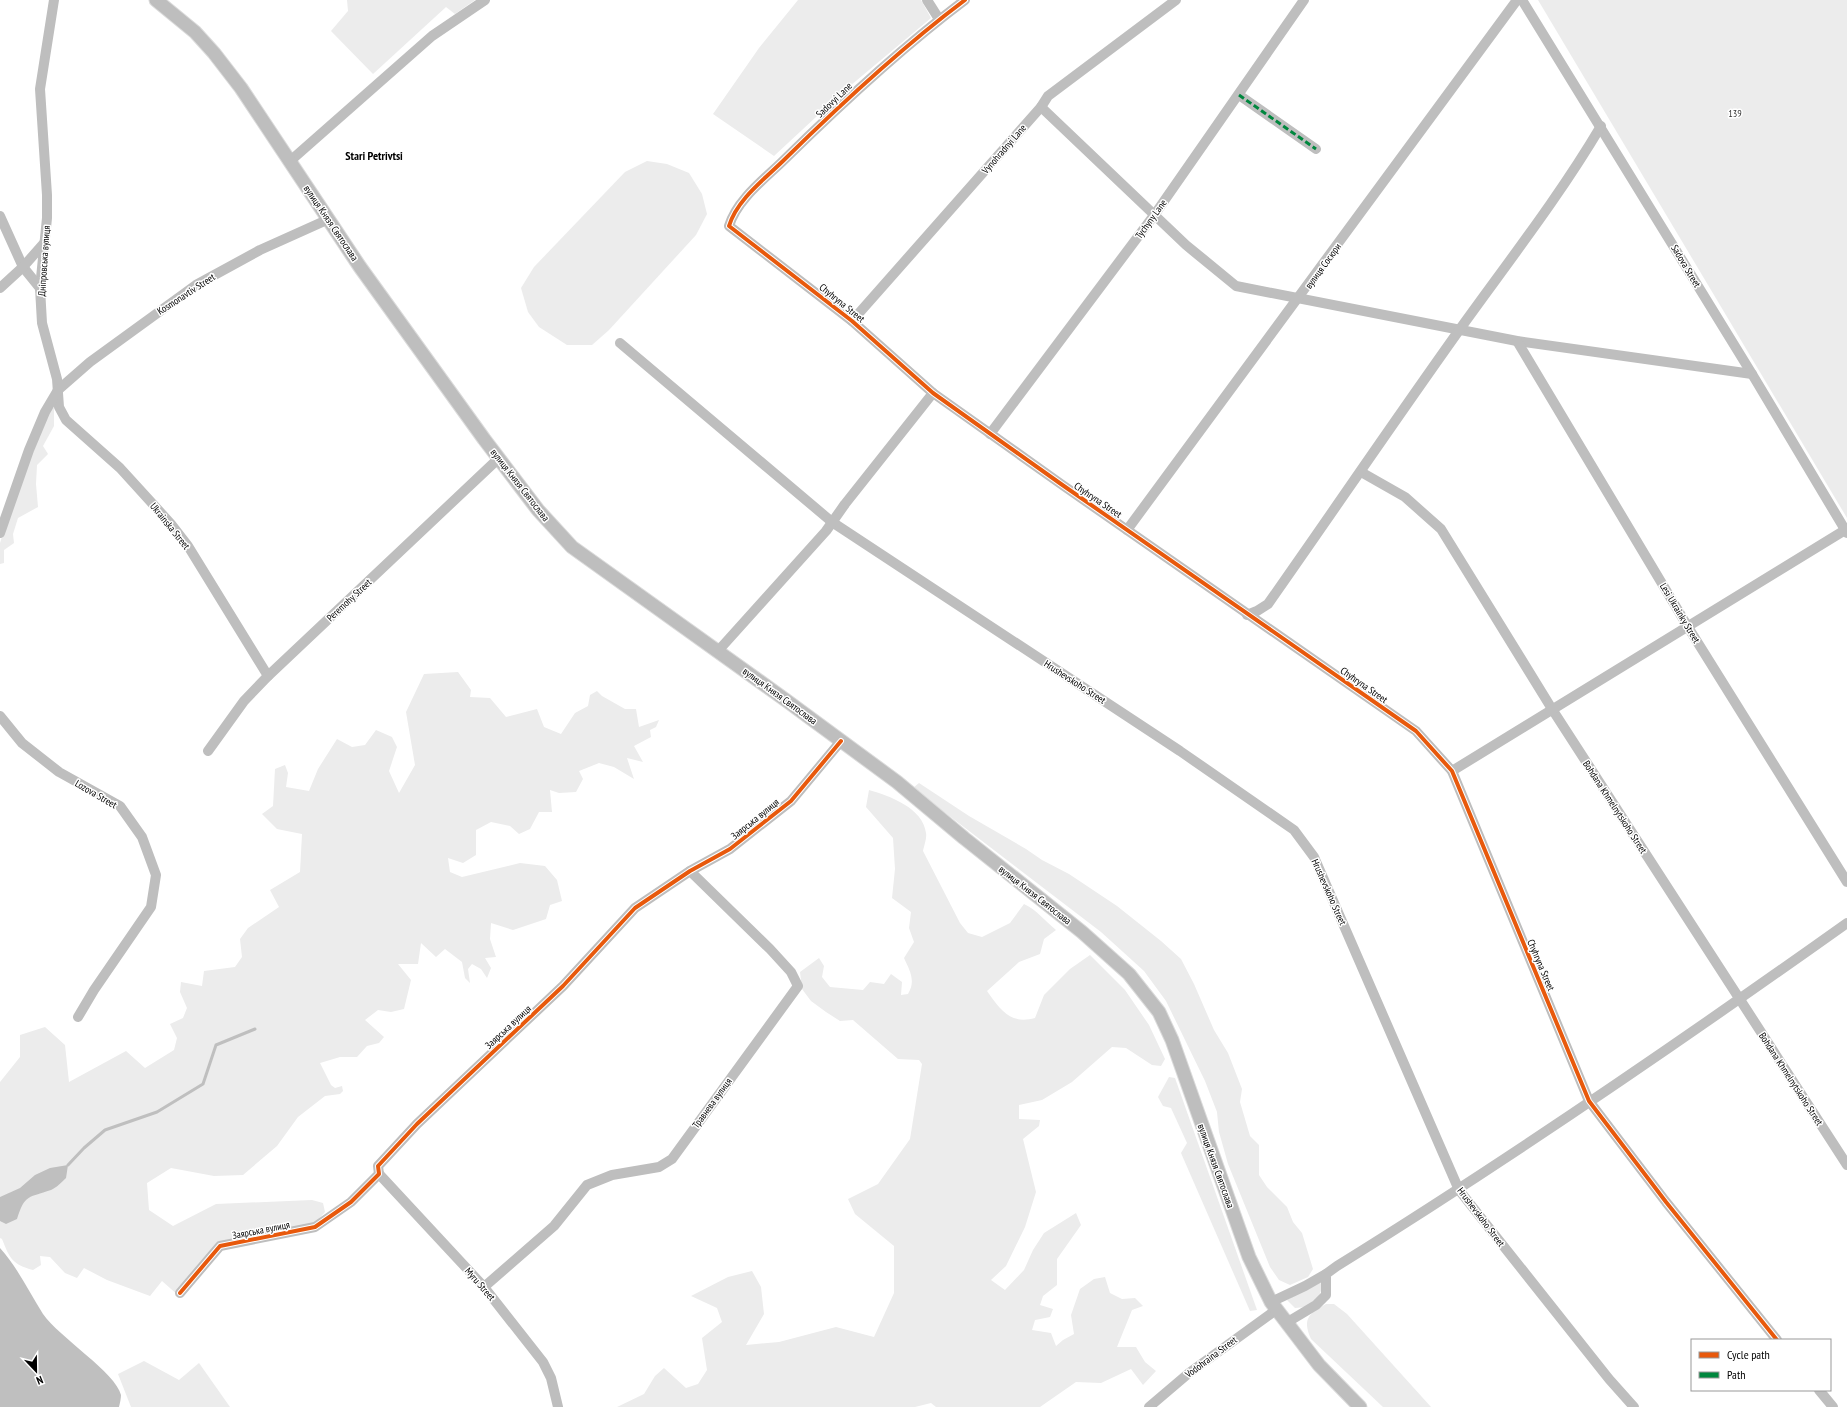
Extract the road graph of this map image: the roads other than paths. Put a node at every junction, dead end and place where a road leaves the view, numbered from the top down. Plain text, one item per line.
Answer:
1 (54, 0) edge
2 (156, 0) edge
3 (486, 0) edge
4 (927, 0) edge
5 (965, 0) edge
6 (1176, 0) edge
7 (1304, 0) edge
8 (1517, 0) edge
9 (1522, 0) edge
10 (939, 19) junction
11 (1239, 95) junction
12 (1041, 107) junction
13 (1601, 126) junction
14 (1316, 149) dead end
15 (289, 162) junction
16 (1155, 214) junction
17 (0, 216) edge
18 (328, 219) junction
19 (729, 226) joint
20 (45, 242) junction
21 (23, 267) junction
22 (0, 288) edge
23 (40, 288) junction
24 (1299, 298) junction
25 (852, 321) junction
26 (1459, 330) junction
27 (1517, 341) junction
28 (620, 343) dead end
29 (1752, 374) junction
30 (58, 390) junction
31 (933, 393) junction
32 (990, 434) junction
33 (499, 458) junction
34 (1361, 472) junction
35 (3, 515) edge
36 (832, 522) junction
37 (1127, 530) junction
38 (1846, 532) edge
39 (0, 533) edge
40 (1247, 614) junction
41 (1688, 627) junction
42 (718, 651) junction
43 (268, 676) junction
44 (1552, 709) junction
45 (0, 716) edge
46 (841, 741) junction
47 (208, 751) dead end
48 (1452, 771) junction
49 (690, 871) junction
50 (1847, 882) edge
51 (1847, 923) edge
52 (1739, 999) junction
53 (78, 1017) dead end
54 (1589, 1102) junction
55 (1847, 1165) edge
56 (379, 1174) junction
57 (1459, 1190) junction
58 (1326, 1274) junction
59 (484, 1287) junction
60 (180, 1293) dead end
61 (1273, 1306) junction
62 (1286, 1323) junction
63 (1776, 1339) edge
64 (1820, 1391) edge
65 (558, 1407) edge
66 (1149, 1407) edge
67 (1360, 1407) edge
68 (1634, 1407) edge
69 (1833, 1407) edge

1 - 20 street, Дніпровська вулиця
2 - 15 main road, вулиця Князя Святослава
3 - 15 street
4 - 10 street
5 - 10 street, Sadovyi Lane
6 - 12 street, Vynohradnyi Lane
7 - 11 street, Tychyny Lane
8 - 24 street, вулиця Сосюри
9 - 13 street, Sadova Street
10 - 19 street, Sadovyi Lane
11 - 14 street
11 - 16 street, Tychyny Lane
12 - 16 street
12 - 25 street, Vynohradnyi Lane
13 - 26 street
13 - 29 street, Sadova Street
15 - 18 main road, вулиця Князя Святослава
16 - 24 street
16 - 32 street, Tychyny Lane
17 - 21 street
18 - 30 street, Kosmonavtiv Street
18 - 33 main road, вулиця Князя Святослава
19 - 25 street, Chyhryna Street
20 - 21 street
20 - 23 street, Дніпровська вулиця
21 - 22 street
21 - 23 street
23 - 30 street, Дніпровська вулиця
24 - 26 street
24 - 37 street, вулиця Сосюри
25 - 31 street, Chyhryna Street
26 - 27 street
26 - 34 street
27 - 29 street
27 - 41 street, Lesi Ukrainky Street
28 - 36 street, Hrushevskoho Street
29 - 38 street, Sadova Street
30 - 35 street
30 - 43 street, Ukrainska Street
31 - 32 street, Chyhryna Street
31 - 36 street
32 - 37 street, Chyhryna Street
33 - 42 main road, вулиця Князя Святослава
33 - 43 street, Peremohy Street
34 - 40 street
34 - 44 street, Bohdana Khmelnytskoho Street
35 - 39 street
36 - 42 street
36 - 57 street, Hrushevskoho Street
37 - 40 street, Chyhryna Street
38 - 41 street
40 - 48 street, Chyhryna Street
41 - 44 street
41 - 50 street, Lesi Ukrainky Street
42 - 46 main road, вулиця Князя Святослава
43 - 47 street, Peremohy Street
44 - 48 street
44 - 52 street, Bohdana Khmelnytskoho Street
45 - 53 street, Lozova Street
46 - 49 street, Заярська вулиця
46 - 61 main road, вулиця Князя Святослава
48 - 54 street, Chyhryna Street
49 - 56 street, Заярська вулиця
49 - 59 street, Травнева вулиця
51 - 52 street, Vodohraina Street
52 - 54 street, Vodohraina Street
52 - 55 street, Bohdana Khmelnytskoho Street
54 - 57 street, Vodohraina Street
54 - 63 street, Chyhryna Street
56 - 59 street, Myru Street
56 - 60 street, Заярська вулиця
57 - 58 street, Vodohraina Street
57 - 68 street, Hrushevskoho Street
58 - 61 street, Vodohraina Street
58 - 62 street
59 - 65 street, Myru Street
61 - 62 main road, вулиця Князя Святослава
61 - 66 street, Vodohraina Street
62 - 67 main road, вулиця Князя Святослава
64 - 69 street

